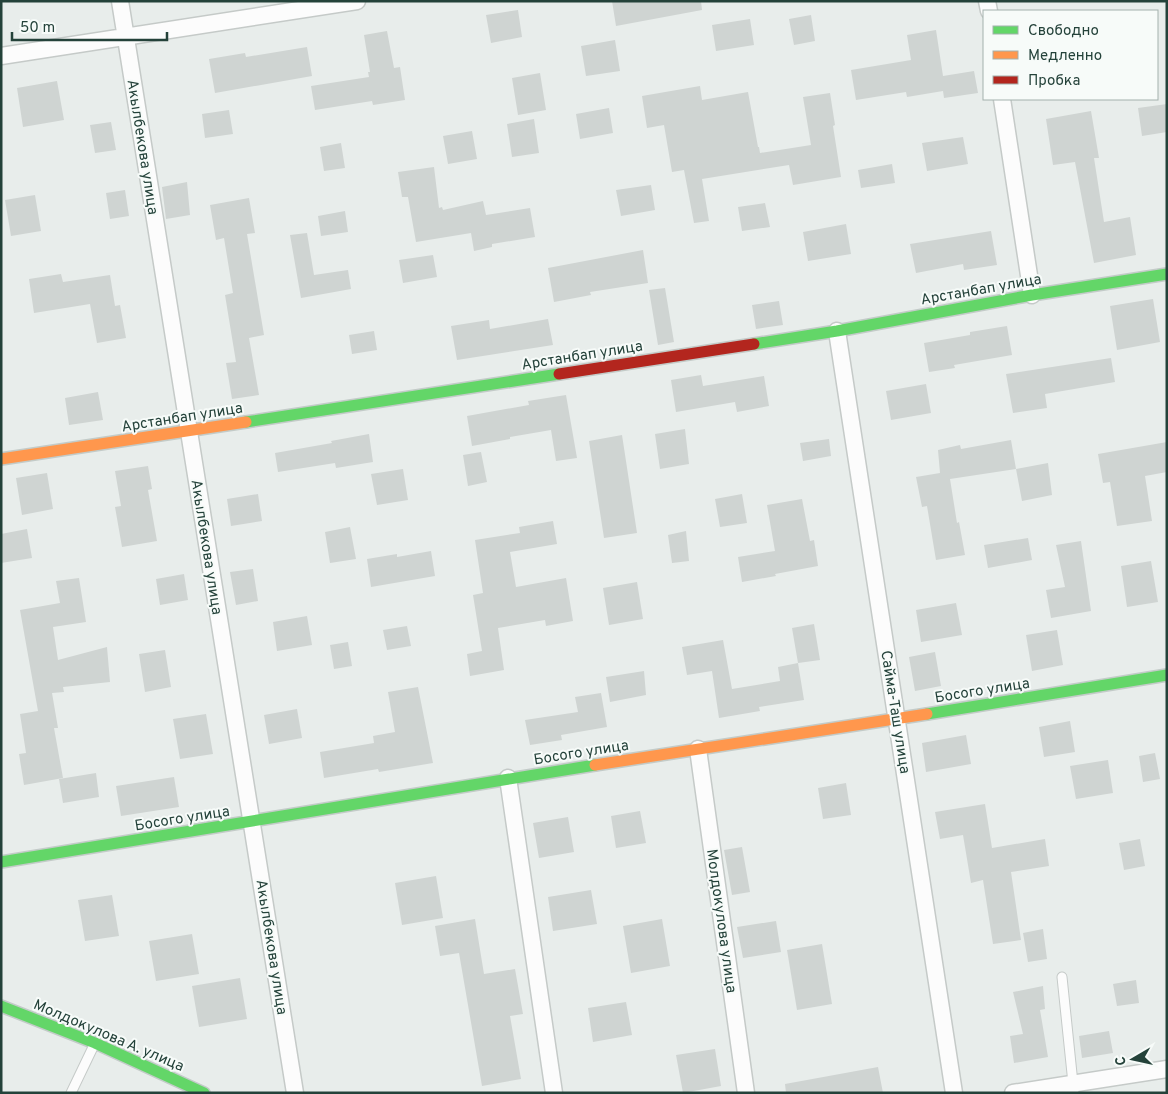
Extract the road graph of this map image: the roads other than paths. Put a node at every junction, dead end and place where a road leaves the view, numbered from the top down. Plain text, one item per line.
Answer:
1 (120, 1) edge
2 (347, 2) edge
3 (125, 37) junction
4 (1, 56) edge
5 (1002, 100) edge
6 (1167, 274) edge
7 (1032, 295) junction
8 (837, 331) junction
9 (188, 431) junction
10 (1, 459) edge
11 (1167, 675) edge
12 (897, 719) junction
13 (698, 749) junction
14 (508, 778) junction
15 (253, 822) junction
16 (1, 862) edge
17 (1062, 977) dead end
18 (1, 1006) edge
19 (95, 1043) junction
20 (1167, 1069) edge
21 (1074, 1088) edge
22 (71, 1093) edge
23 (204, 1093) edge
24 (295, 1093) edge
25 (554, 1093) edge
26 (746, 1093) edge
27 (954, 1093) edge
28 (1013, 1093) edge

1 - 3 street, Акылбекова улица
2 - 3 street
3 - 4 street
3 - 9 street, Акылбекова улица
5 - 7 street
6 - 7 street, Арстанбап улица
7 - 8 street, Арстанбап улица
8 - 9 street, Арстанбап улица
8 - 12 street, Сайма-Таш улица
9 - 10 street, Арстанбап улица
9 - 15 street, Акылбекова улица
11 - 12 street, Босого улица
12 - 13 street, Босого улица
12 - 27 street, Сайма-Таш улица
13 - 14 street, Босого улица
13 - 26 street, Молдокулова улица
14 - 15 street, Босого улица
14 - 25 street
15 - 16 street, Босого улица
15 - 24 street, Акылбекова улица
17 - 21 lane
18 - 19 street, Молдокулова А. улица
19 - 22 lane
19 - 23 street, Молдокулова А. улица
20 - 21 street
21 - 28 street

